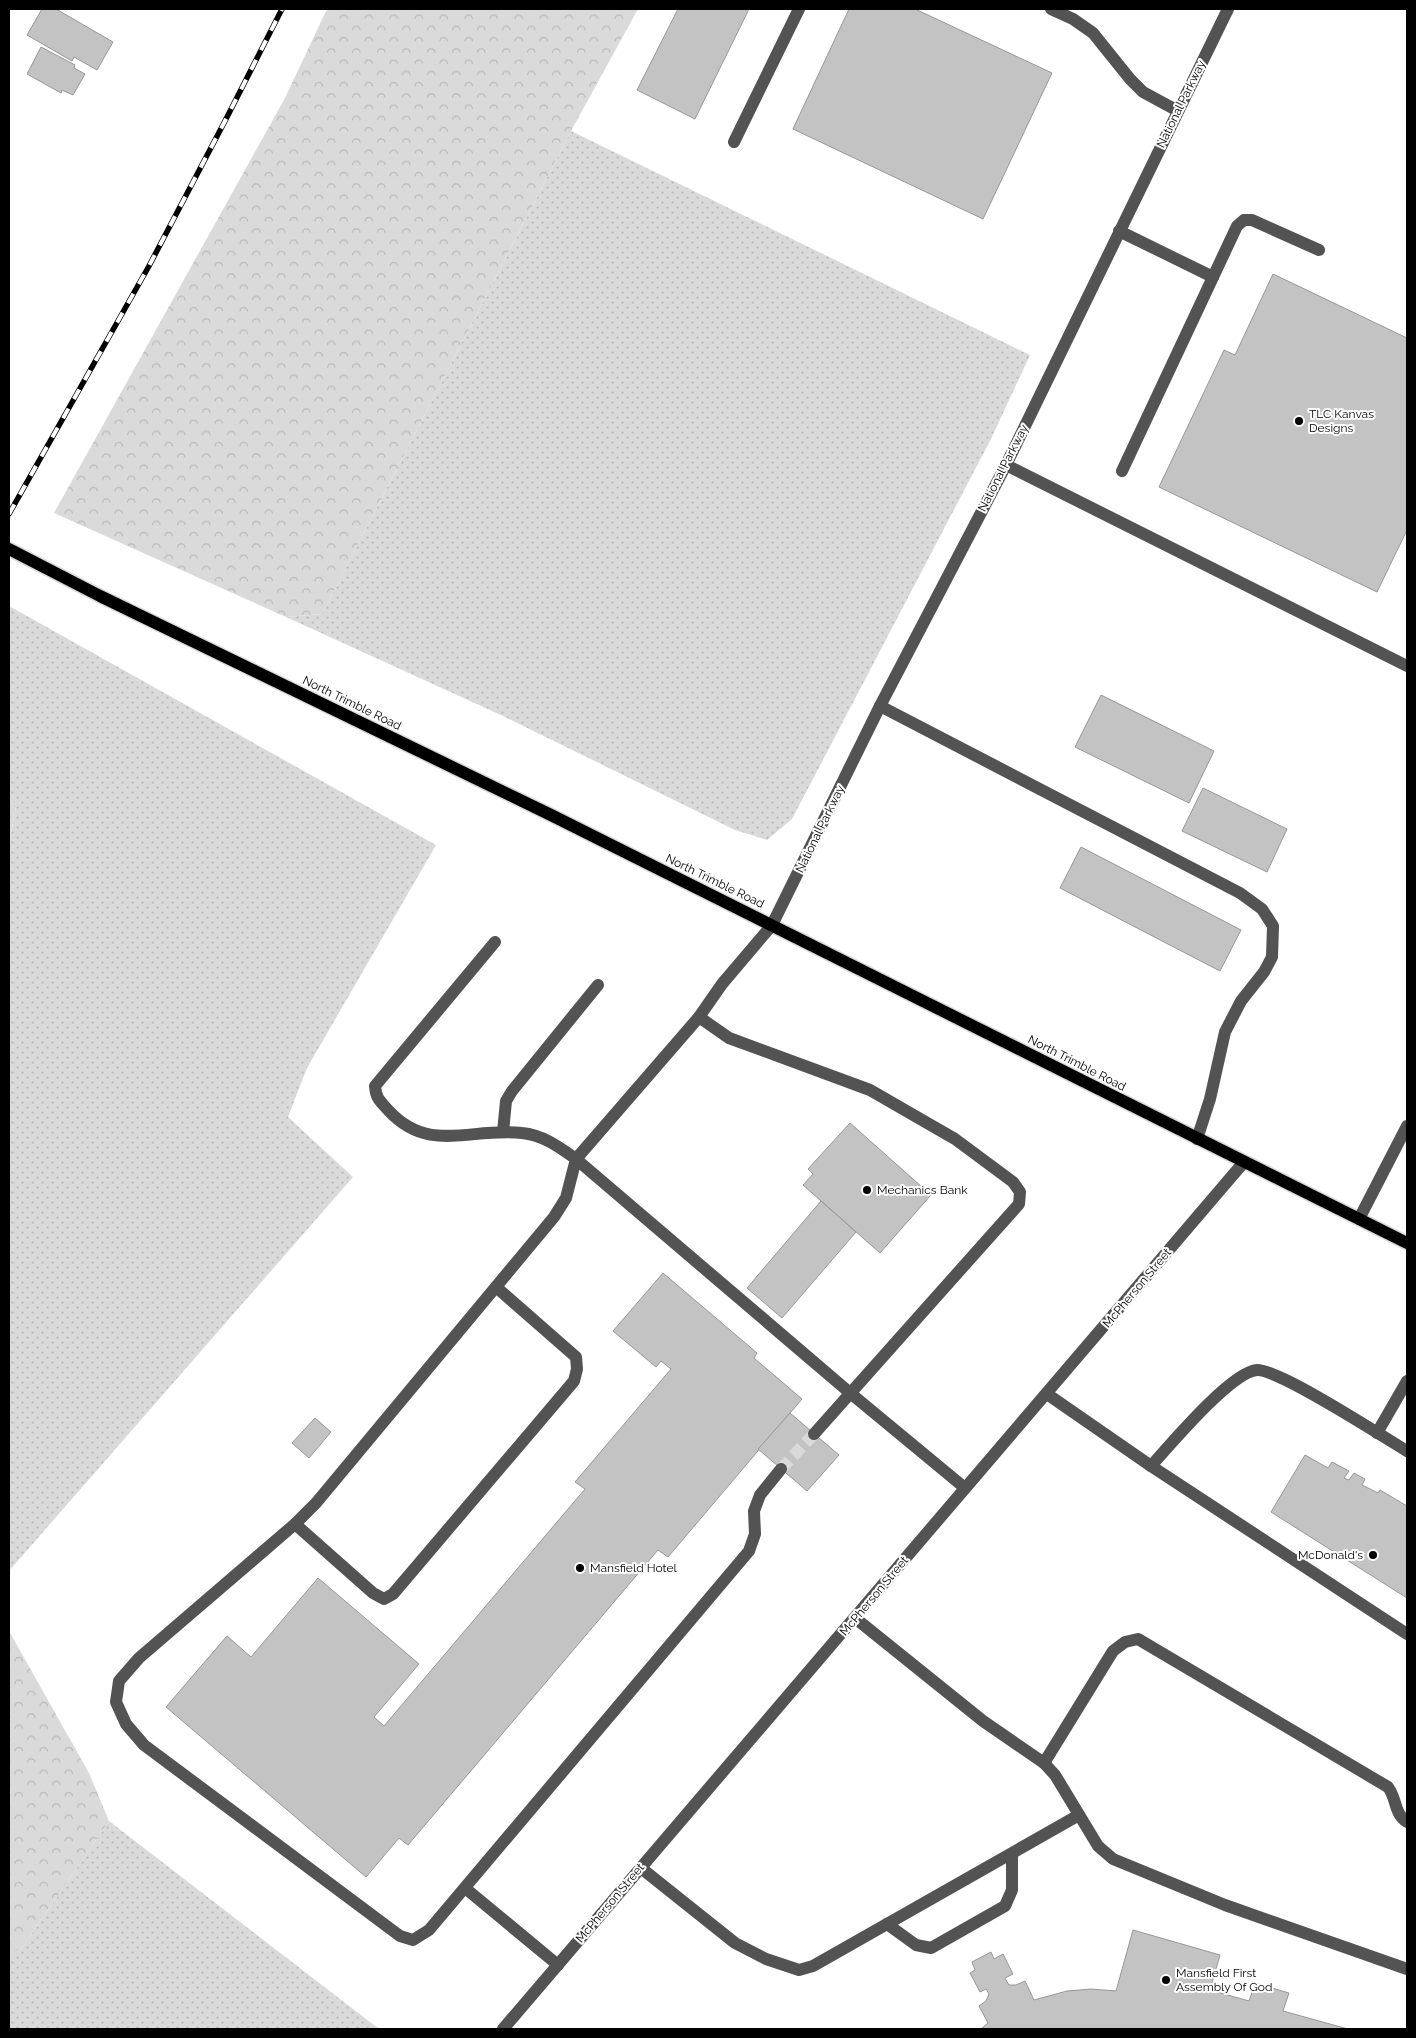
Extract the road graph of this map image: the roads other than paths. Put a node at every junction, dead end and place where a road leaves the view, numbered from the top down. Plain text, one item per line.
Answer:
1 (799, 9) edge
2 (1051, 9) edge
3 (1228, 9) edge
4 (1178, 111) junction
5 (734, 142) dead end
6 (1119, 231) junction
7 (1319, 250) dead end
8 (1213, 277) junction
9 (1006, 466) junction
10 (1122, 471) dead end
11 (9, 549) edge
12 (1407, 666) edge
13 (880, 706) junction
14 (772, 925) junction
15 (495, 942) dead end
16 (598, 986) dead end
17 (699, 1017) junction
18 (1407, 1126) edge
19 (503, 1132) junction
20 (1197, 1138) junction
21 (576, 1158) junction
22 (1244, 1162) junction
23 (1359, 1219) junction
24 (1407, 1243) edge
25 (496, 1287) junction
26 (1407, 1381) edge
27 (849, 1392) junction
28 (1047, 1394) junction
29 (1377, 1433) junction
30 (814, 1434) tunnel mouth
31 (1407, 1451) edge
32 (1151, 1466) junction
33 (781, 1470) tunnel mouth
34 (965, 1488) junction
35 (295, 1524) junction
36 (855, 1618) junction
37 (1407, 1634) edge
38 (1044, 1763) junction
39 (1079, 1815) junction
40 (1407, 1822) edge
41 (1012, 1854) junction
42 (641, 1868) junction
43 (465, 1888) junction
44 (887, 1924) junction
45 (558, 1965) junction
46 (1407, 1968) edge
47 (503, 2029) edge

1 - 5 street
2 - 4 street
3 - 4 street, National Parkway
4 - 6 street, National Parkway
6 - 8 street
6 - 9 street, National Parkway
7 - 8 street
8 - 10 street
9 - 12 street
9 - 13 street, National Parkway
11 - 14 main road, North Trimble Road
13 - 14 street, National Parkway
13 - 20 street
14 - 17 street, National Parkway
14 - 20 main road, North Trimble Road
15 - 19 street
16 - 19 street
17 - 21 street, National Parkway
17 - 27 street
18 - 23 street
19 - 21 street
20 - 22 main road, North Trimble Road
21 - 25 street
21 - 27 street
22 - 23 main road, North Trimble Road
22 - 28 street, McPherson Street
23 - 24 main road, North Trimble Road
25 - 35 street
25 - 35 street
26 - 29 street
27 - 30 street
27 - 34 street
28 - 32 street
28 - 34 street, McPherson Street
29 - 31 street
29 - 32 street
32 - 37 street
33 - 43 street
34 - 36 street, McPherson Street
35 - 43 street
36 - 38 street
36 - 42 street, McPherson Street
38 - 39 street
38 - 40 street
39 - 41 street
39 - 46 street
41 - 44 street
41 - 44 street
42 - 44 street
42 - 45 street, McPherson Street
43 - 45 street
45 - 47 street, McPherson Street

